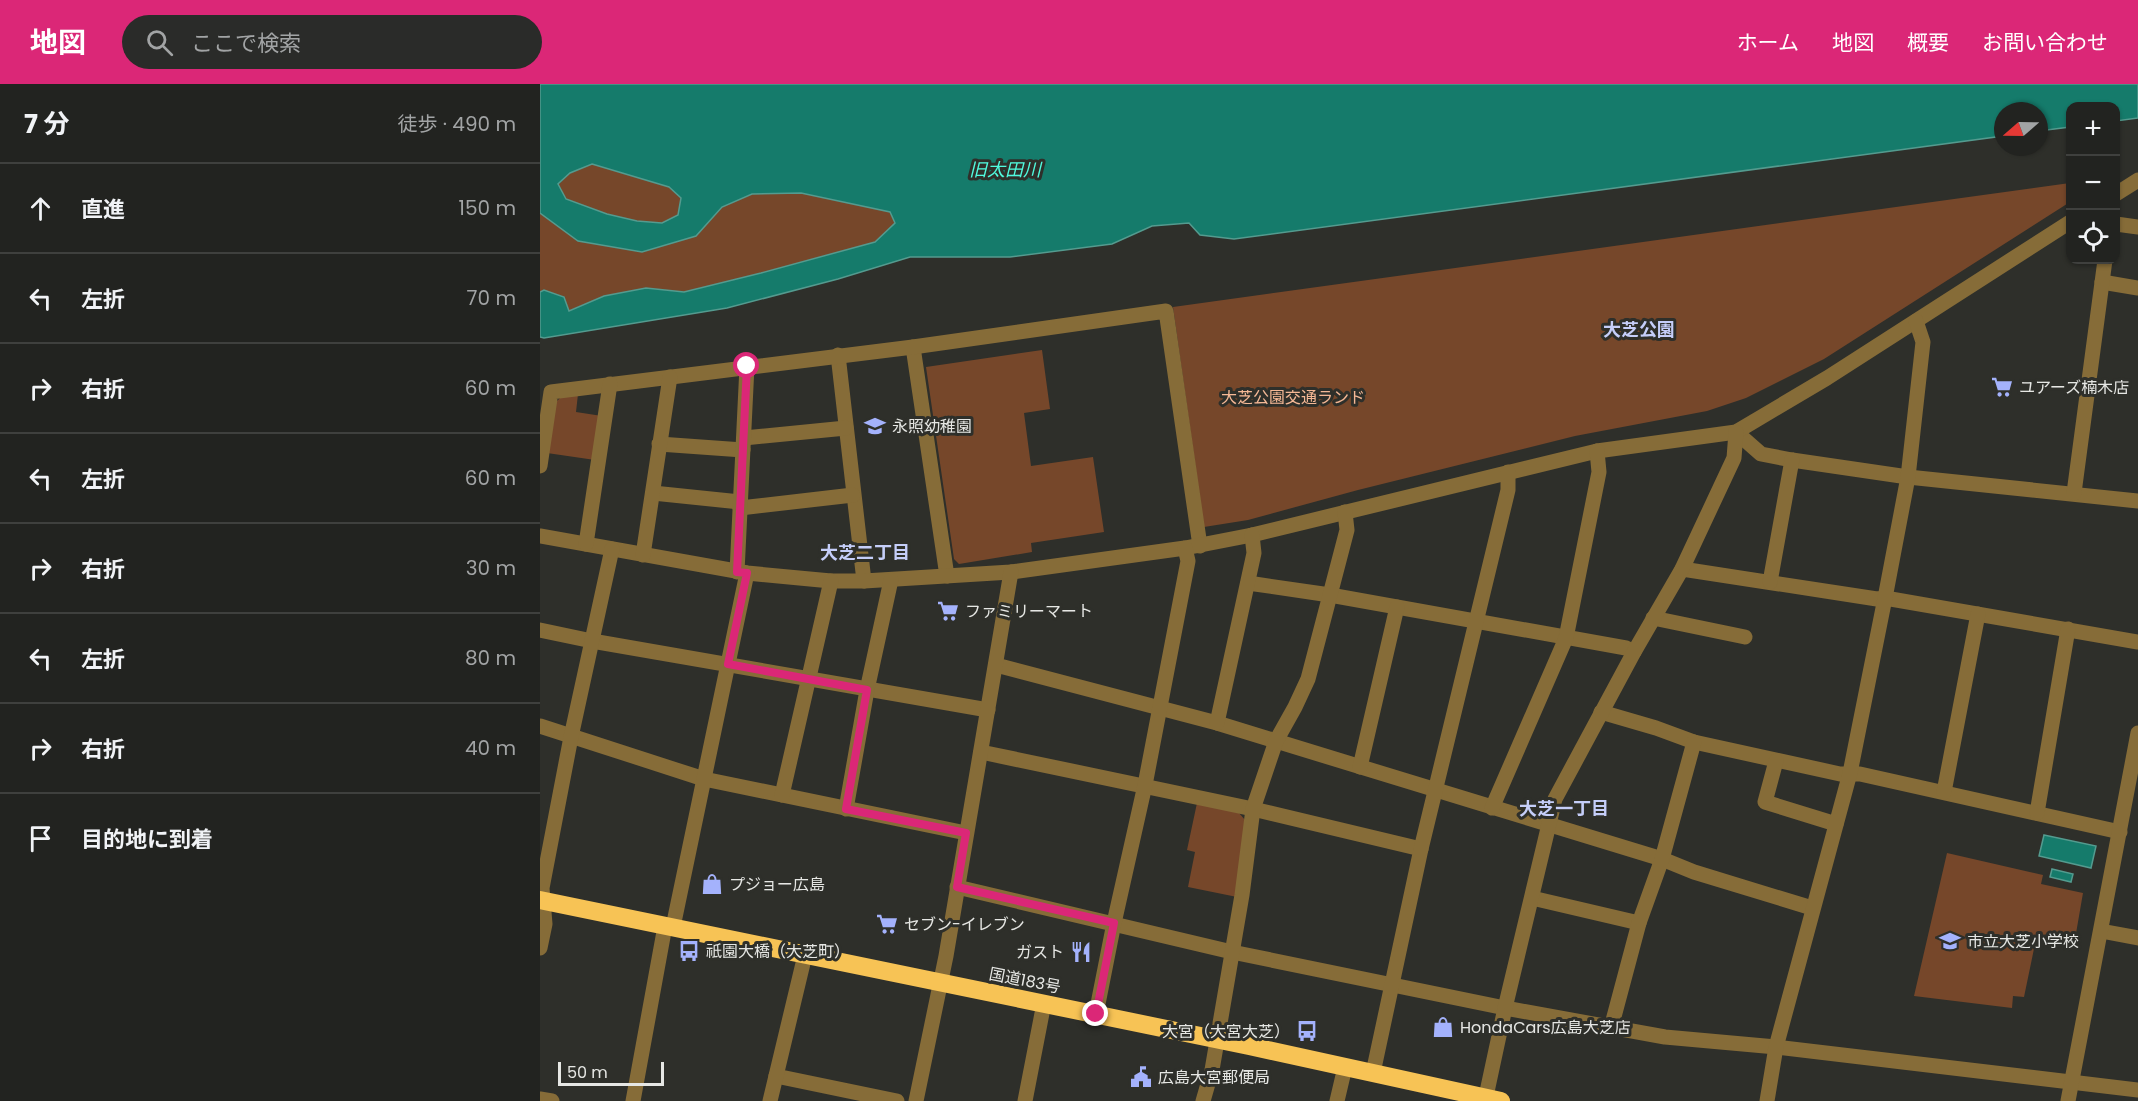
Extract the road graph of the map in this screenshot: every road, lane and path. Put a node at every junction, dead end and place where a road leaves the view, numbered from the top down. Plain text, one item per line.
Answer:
1 (2138, 180) edge
2 (2120, 191) edge
3 (2066, 225) edge
4 (2120, 225) edge
5 (2138, 227) edge
6 (2104, 264) edge
7 (2102, 282) junction
8 (2138, 288) edge
9 (1916, 321) junction
10 (913, 347) junction
11 (838, 355) junction
12 (747, 366) junction
13 (670, 377) junction
14 (610, 384) junction
15 (846, 428) junction
16 (1736, 432) junction
17 (659, 444) junction
18 (743, 444) junction
19 (1597, 451) junction
20 (1792, 460) junction
21 (540, 466) edge
22 (1508, 472) junction
23 (1908, 477) junction
24 (653, 493) junction
25 (2074, 493) junction
26 (853, 495) junction
27 (2138, 501) edge
28 (740, 505) junction
29 (1345, 512) junction
30 (1252, 535) junction
31 (540, 536) edge
32 (586, 544) junction
33 (1192, 547) junction
34 (612, 549) junction
35 (643, 555) junction
36 (1682, 569) junction
37 (742, 572) junction
38 (1011, 572) junction
39 (947, 576) junction
40 (891, 580) junction
41 (831, 581) junction
42 (864, 581) junction
43 (1770, 582) junction
44 (1248, 583) junction
45 (1330, 595) junction
46 (1885, 598) junction
47 (1397, 607) junction
48 (1978, 614) junction
49 (1653, 618) junction
50 (1476, 622) junction
51 (2068, 629) junction
52 (540, 630) edge
53 (1745, 637) dead end
54 (1566, 638) junction
55 (592, 641) junction
56 (2138, 642) edge
57 (1634, 652) junction
58 (728, 664) junction
59 (996, 664) junction
60 (807, 678) junction
61 (867, 690) junction
62 (1161, 706) junction
63 (988, 710) junction
64 (1601, 712) junction
65 (1217, 723) junction
66 (540, 726) edge
67 (2138, 733) edge
68 (571, 737) junction
69 (1276, 741) junction
70 (1694, 742) junction
71 (981, 752) junction
72 (1776, 761) junction
73 (1360, 767) junction
74 (1850, 774) junction
75 (704, 779) junction
76 (1146, 785) junction
77 (1436, 791) junction
78 (1944, 792) junction
79 (782, 795) junction
80 (2132, 795) edge
81 (1492, 808) junction
82 (846, 809) junction
83 (1253, 809) junction
84 (2037, 813) junction
85 (1836, 824) junction
86 (1549, 826) junction
87 (2120, 832) junction
88 (966, 833) junction
89 (1422, 849) junction
90 (1662, 859) junction
91 (957, 887) junction
92 (1532, 898) junction
93 (542, 900) edge
94 (1812, 908) junction
95 (1114, 923) junction
96 (1639, 923) junction
97 (669, 927) junction
98 (2101, 932) junction
99 (2138, 938) edge
100 (540, 948) edge
101 (1232, 952) junction
102 (805, 955) junction
103 (941, 984) junction
104 (1391, 985) junction
105 (1044, 1003) junction
106 (1505, 1008) junction
107 (1096, 1014) junction
108 (1611, 1028) junction
109 (1217, 1040) junction
110 (1776, 1047) junction
111 (1345, 1067) junction
112 (1373, 1073) junction
113 (776, 1076) junction
114 (2071, 1083) junction
115 (2138, 1090) edge
116 (540, 1099) edge
117 (1491, 1100) edge
118 (552, 1101) edge
119 (633, 1101) edge
120 (770, 1101) edge
121 (897, 1101) edge
122 (916, 1101) edge
123 (1024, 1101) edge
124 (1203, 1101) edge
125 (1337, 1101) edge
126 (1767, 1101) edge
127 (2068, 1101) edge

1 - 2 street
3 - 9 street
4 - 5 street
6 - 7 street
7 - 8 street
7 - 25 street
9 - 16 street
9 - 23 street
10 - 11 street
10 - 33 street
10 - 39 street
11 - 12 street
11 - 15 street
12 - 13 street
12 - 18 street
13 - 14 street
13 - 17 street
14 - 21 street
14 - 32 street
15 - 18 street
15 - 26 street
16 - 19 street
16 - 20 street
16 - 36 street
17 - 18 street
17 - 24 street
18 - 28 street
19 - 22 street
19 - 54 street
20 - 23 street
20 - 43 street
22 - 29 street
22 - 50 street
23 - 25 street
23 - 46 street
24 - 28 street
24 - 35 street
25 - 27 street
26 - 28 street
26 - 42 street
28 - 37 street
29 - 30 street
29 - 45 street
30 - 33 street
30 - 44 street
31 - 32 street
32 - 34 street
33 - 38 street
33 - 62 street
34 - 35 street
34 - 55 street
35 - 37 street
36 - 43 street
36 - 49 street
37 - 41 street
37 - 58 street
38 - 39 street
38 - 59 street
39 - 40 street
40 - 42 street
40 - 61 street
41 - 42 street
41 - 60 street
43 - 46 street
44 - 45 street
44 - 65 street
45 - 47 street
45 - 69 street
46 - 48 street
46 - 74 street
47 - 50 street
47 - 73 street
48 - 51 street
48 - 78 street
49 - 53 street
49 - 57 street
50 - 54 street
50 - 77 street
51 - 56 street
51 - 84 street
52 - 55 street
54 - 57 street
54 - 81 street
55 - 58 street
55 - 68 street
57 - 64 street
58 - 60 street
58 - 75 street
59 - 62 street
59 - 63 street
60 - 61 street
60 - 79 street
61 - 63 street
61 - 82 street
62 - 65 street
62 - 76 street
63 - 71 street
64 - 70 street
64 - 86 street
65 - 69 street
66 - 68 street
67 - 80 street
68 - 75 street
68 - 93 street
69 - 73 street
69 - 83 street
70 - 72 street
70 - 90 street
71 - 76 street
71 - 88 street
72 - 74 street
72 - 85 street
73 - 77 street
74 - 78 street
74 - 85 street
75 - 79 street
75 - 97 street
76 - 83 street
76 - 95 street
77 - 81 street
77 - 89 street
78 - 84 street
79 - 82 street
80 - 87 street
81 - 86 street
82 - 88 street
83 - 89 street
83 - 101 street
84 - 87 street
85 - 94 street
86 - 90 street
86 - 92 street
87 - 98 street
88 - 91 street
89 - 104 street
90 - 94 street
90 - 96 street
91 - 95 street
91 - 103 street
92 - 96 street
92 - 106 street
93 - 97 highway, 国道183号
93 - 100 street
94 - 110 street
95 - 101 street
95 - 107 street
96 - 108 street
97 - 102 highway, 国道183号
97 - 119 street
98 - 99 street
98 - 114 street
101 - 104 street
101 - 109 street
102 - 103 highway, 国道183号
102 - 113 street
103 - 105 highway, 国道183号
103 - 122 street
104 - 106 street
104 - 112 street
105 - 107 highway, 国道183号
105 - 123 street
106 - 108 street
106 - 117 street
107 - 109 highway, 国道183号
108 - 110 street
109 - 111 highway, 国道183号
109 - 124 street
110 - 114 street
110 - 126 street
111 - 112 highway, 国道183号
111 - 125 street
112 - 117 highway, 国道183号
113 - 120 street
113 - 121 street
114 - 115 street
114 - 127 street
116 - 118 street

